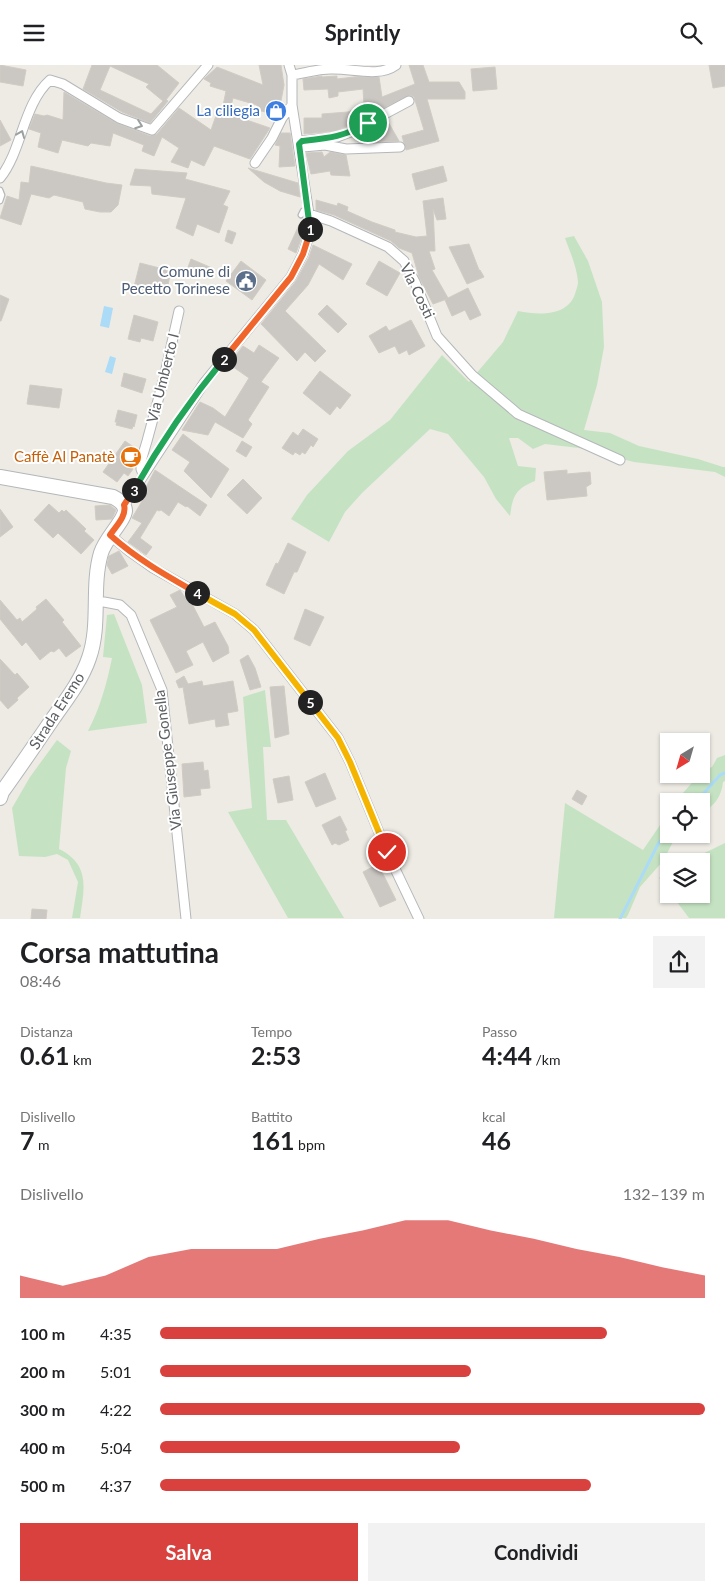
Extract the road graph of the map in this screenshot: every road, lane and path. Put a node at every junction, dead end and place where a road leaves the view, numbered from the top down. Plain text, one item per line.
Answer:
1 (208, 65) edge
2 (290, 65) edge
3 (396, 65) edge
4 (292, 75) junction
5 (410, 101) dead end
6 (292, 105) junction
7 (299, 144) junction
8 (400, 147) dead end
9 (255, 163) dead end
10 (0, 177) edge
11 (0, 189) edge
12 (0, 201) edge
13 (306, 212) junction
14 (179, 311) dead end
15 (620, 460) dead end
16 (143, 474) junction
17 (0, 477) edge
18 (124, 505) junction
19 (110, 535) junction
20 (96, 602) junction
21 (0, 798) edge
22 (186, 919) edge
23 (419, 919) edge

10 -> 1 street
2 - 4 street, Via Umberto I
3 - 4 street
4 - 6 street, Via Umberto I
5 - 7 street
6 - 7 street, Via Umberto I
6 - 9 street
7 - 8 street
7 - 13 street, Via Umberto I
11 - 12 lane
13 - 15 street, Via Costi
13 - 16 street, Via Umberto I
14 - 16 street, Via Umberto I
16 - 18 street, Via Umberto I
17 - 18 main road
18 - 19 main road, Strada Eremo
19 - 20 main road, Strada Eremo
19 - 23 street
20 - 21 main road, Strada Eremo
20 - 22 street, Via Giuseppe Gonella

